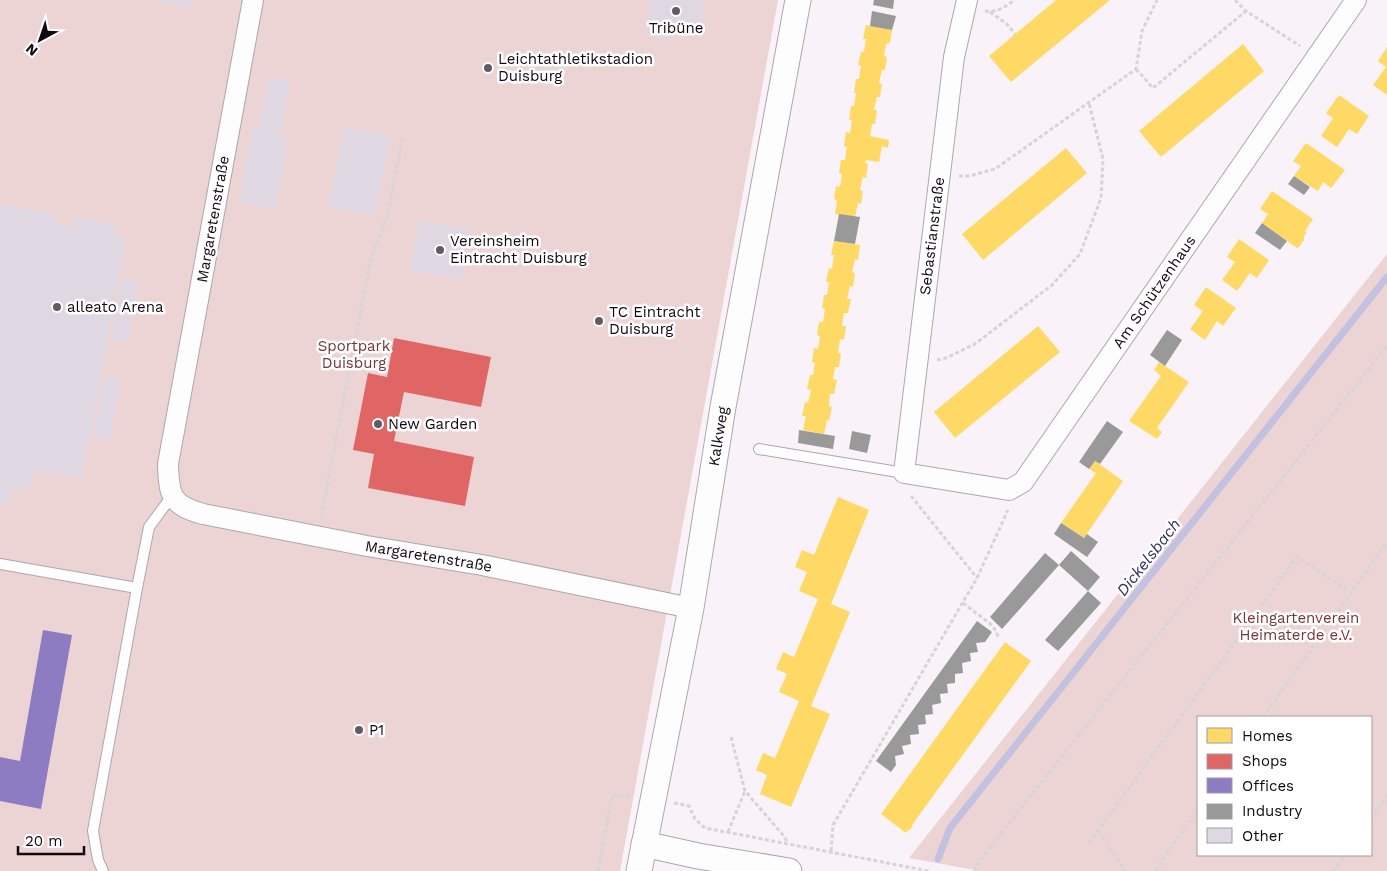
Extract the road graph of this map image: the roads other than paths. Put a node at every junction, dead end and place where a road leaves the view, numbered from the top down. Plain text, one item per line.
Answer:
1 (253, 0) edge
2 (798, 0) edge
3 (1356, 0) edge
4 (966, 4) edge
5 (759, 449) dead end
6 (904, 473) junction
7 (172, 496) junction
8 (0, 564) edge
9 (137, 588) junction
10 (691, 608) junction
11 (644, 844) junction
12 (103, 871) edge
13 (639, 871) edge
14 (789, 871) edge

1 - 7 street, Margaretenstraße
2 - 10 street, Kalkweg
3 - 6 street, Am Schützenhaus
4 - 6 street, Sebastianstraße
5 - 6 lane
7 - 9 lane
7 - 10 street, Margaretenstraße
8 - 9 lane
9 - 12 lane
10 - 11 street, Kalkweg
11 - 13 street, Kalkweg
11 - 14 street

